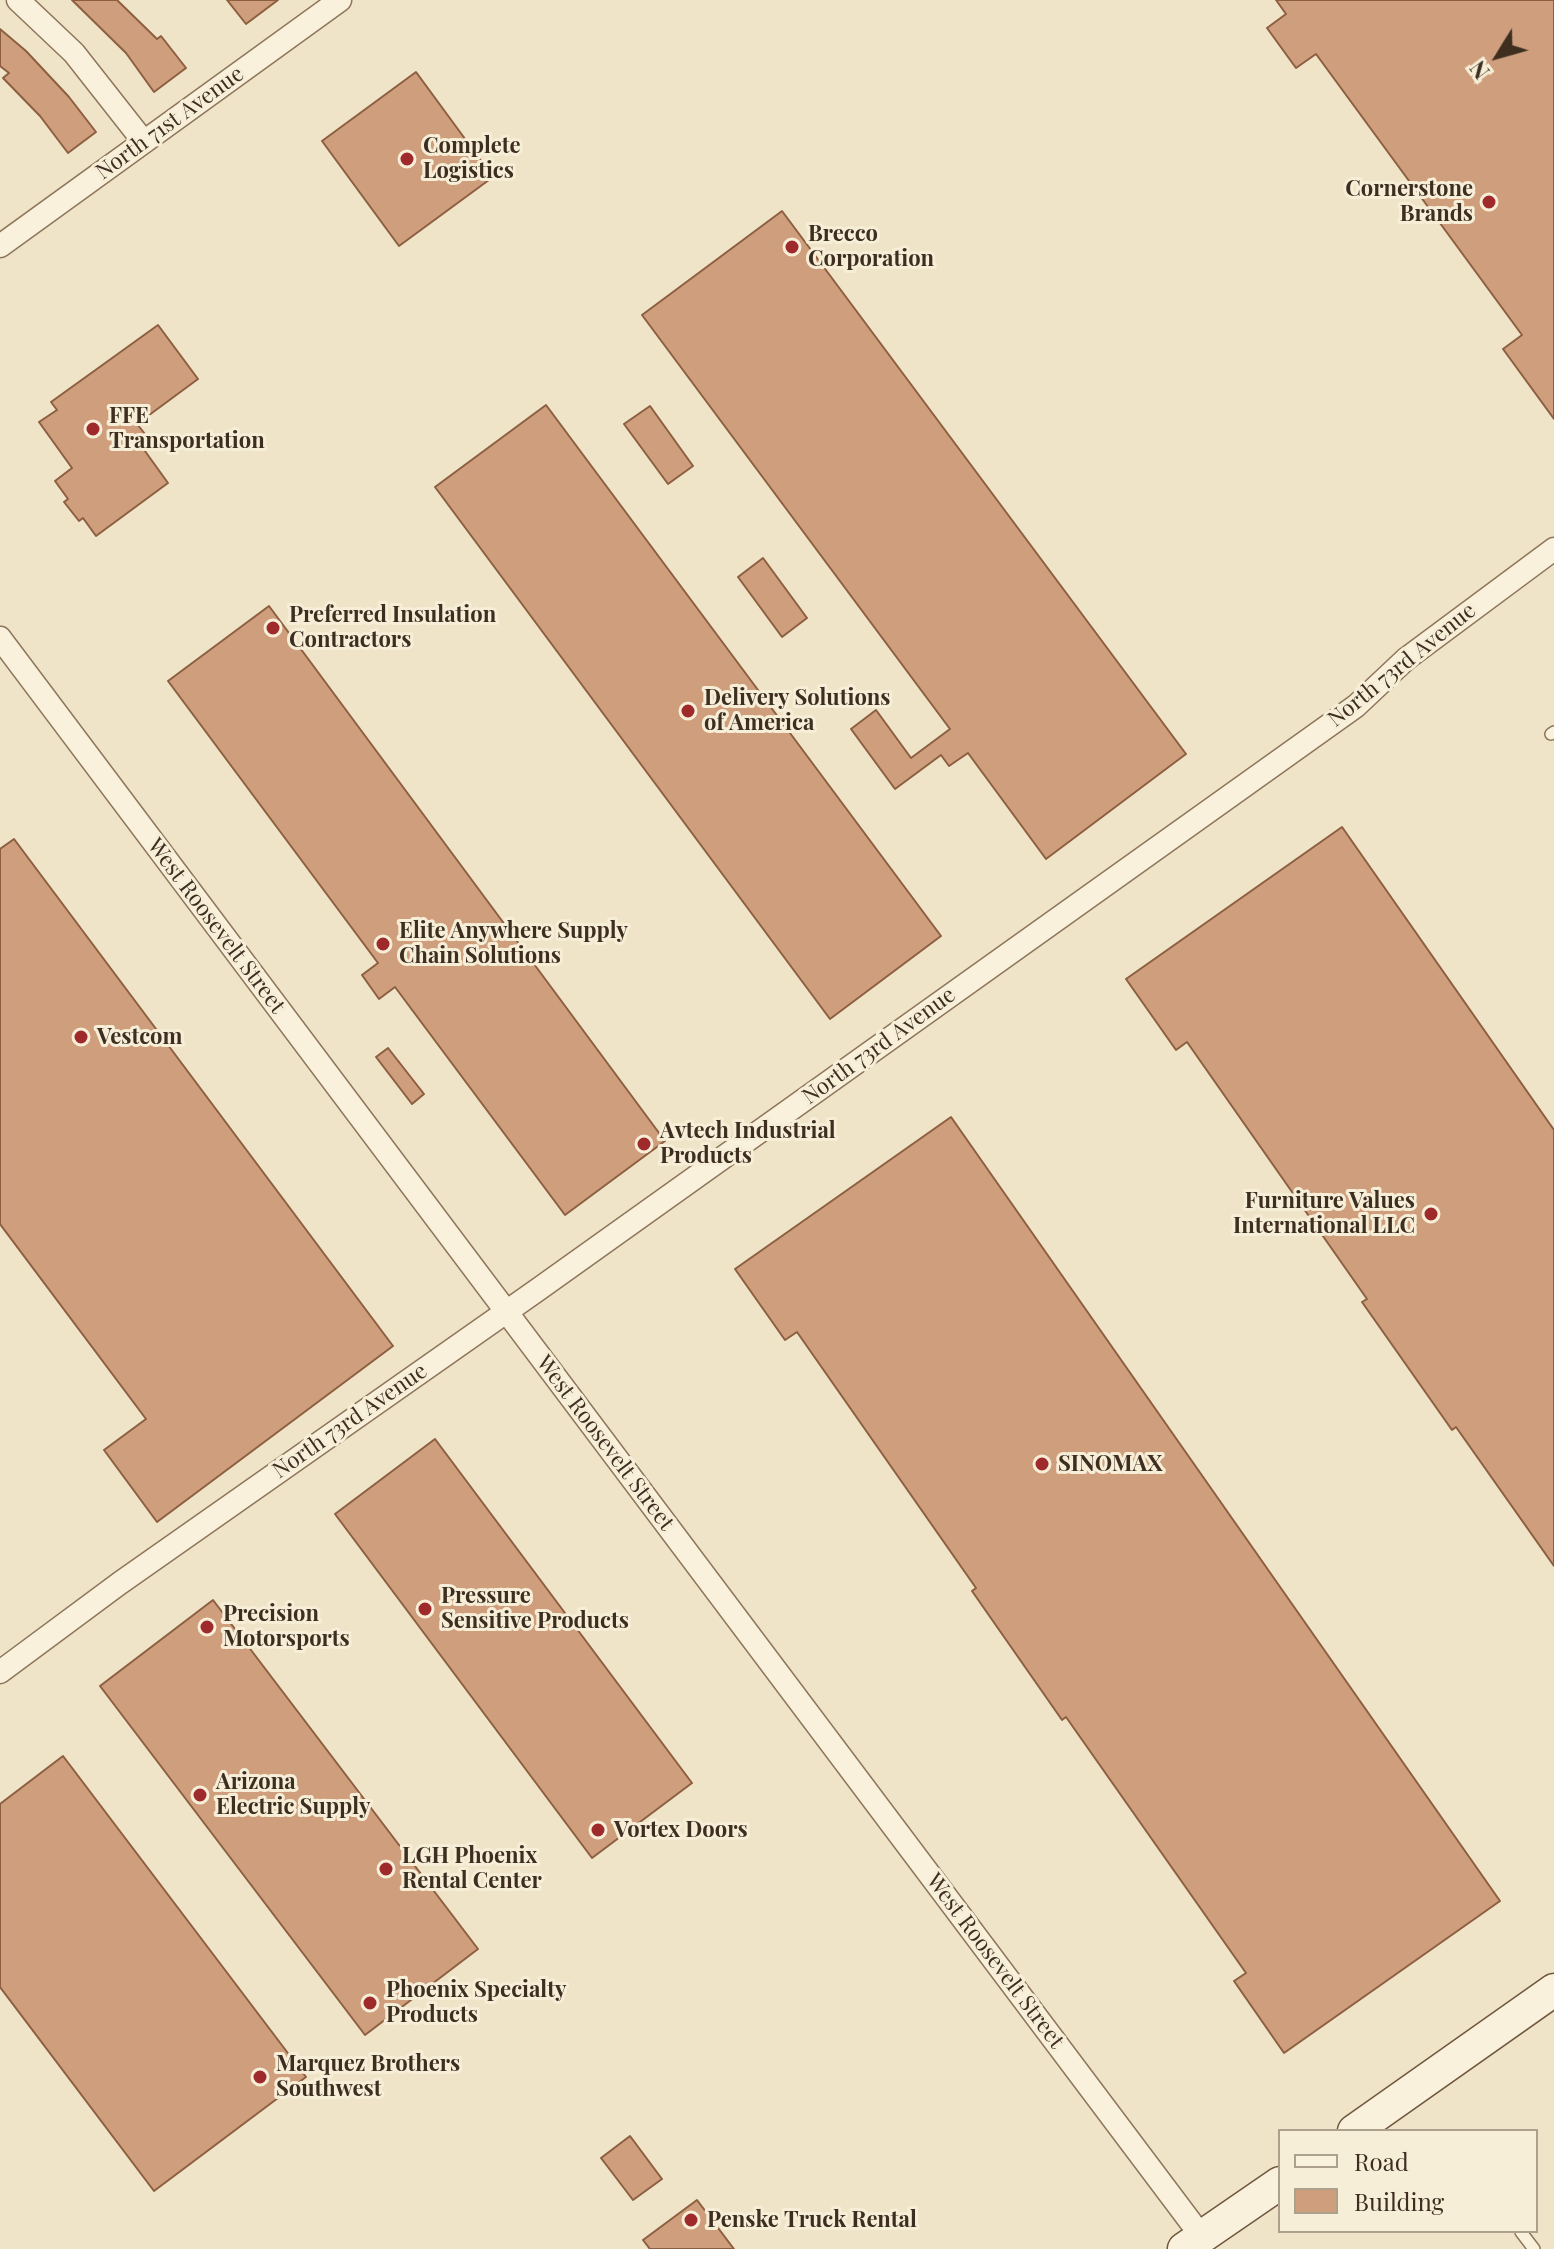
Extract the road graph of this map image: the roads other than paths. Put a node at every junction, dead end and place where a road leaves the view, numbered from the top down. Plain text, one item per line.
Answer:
1 (18, 0) edge
2 (328, 4) edge
3 (144, 142) junction
4 (0, 246) edge
5 (1554, 549) edge
6 (0, 638) edge
7 (507, 1312) junction
8 (0, 1672) edge
9 (1554, 1990) edge
10 (1357, 2129) edge
11 (1278, 2185) edge
12 (1522, 2233) edge
13 (1199, 2245) edge
14 (1534, 2249) edge

1 - 3 street
2 - 3 street, North 71st Avenue
3 - 4 street, North 71st Avenue
5 - 7 street, North 73rd Avenue
6 - 7 street, West Roosevelt Street
7 - 8 street, North 73rd Avenue
7 - 13 street, West Roosevelt Street
9 - 10 main road
11 - 13 main road
12 - 14 lane

